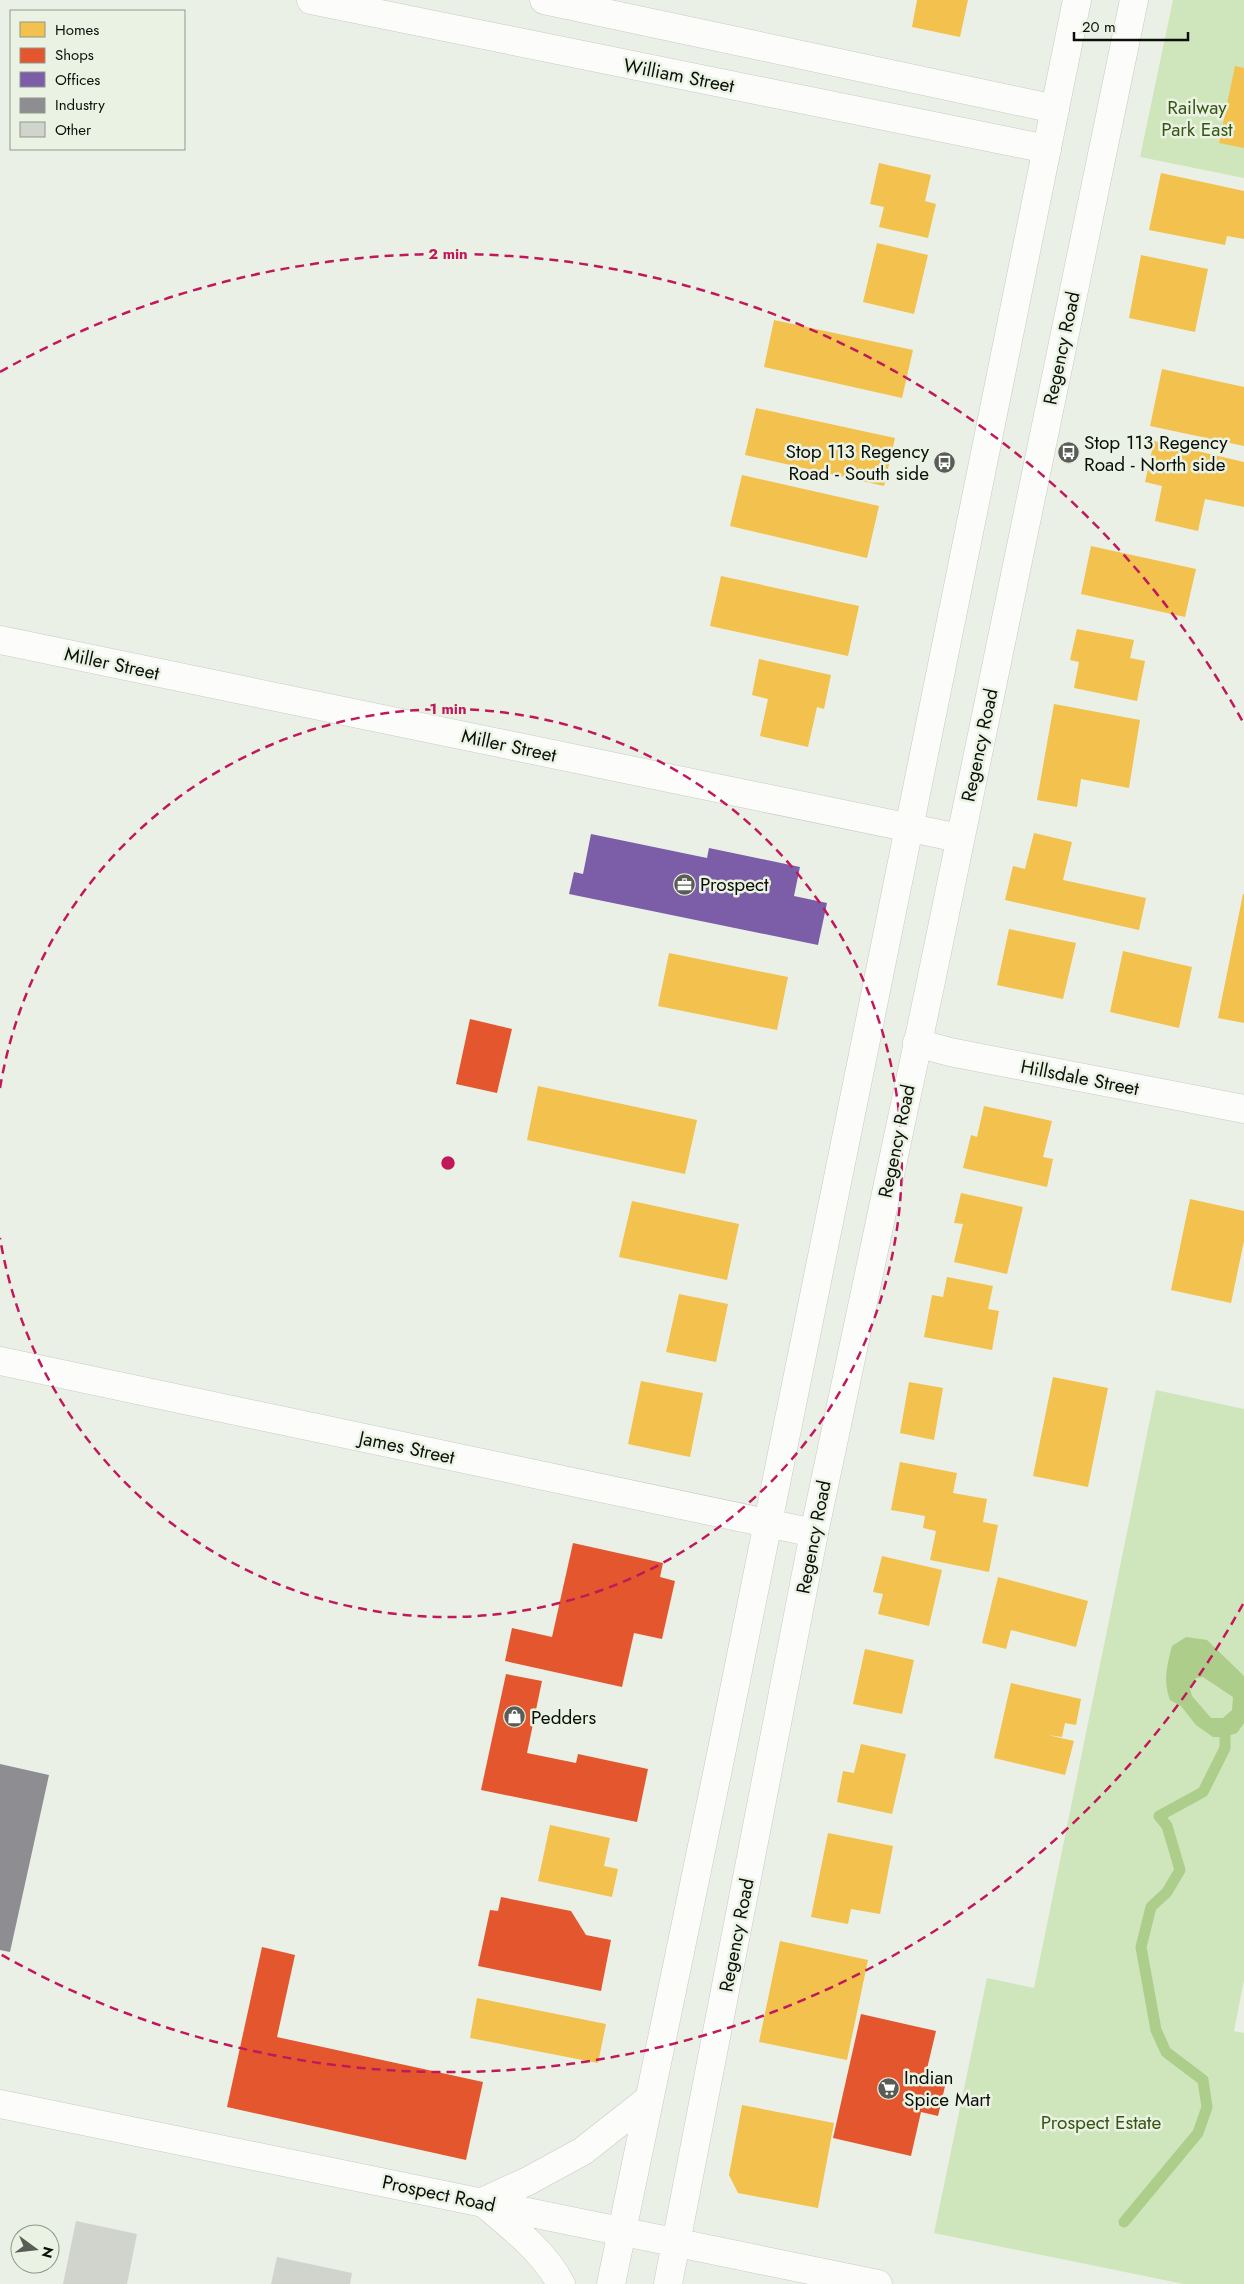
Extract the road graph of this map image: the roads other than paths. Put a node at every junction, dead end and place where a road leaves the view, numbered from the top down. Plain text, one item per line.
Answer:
1 (311, 0) edge
2 (544, 0) edge
3 (1077, 0) edge
4 (1134, 0) edge
5 (831, 61) junction
6 (974, 92) junction
7 (823, 104) junction
8 (1055, 109) junction
9 (966, 133) junction
10 (1047, 149) junction
11 (0, 640) edge
12 (908, 828) junction
13 (959, 838) junction
14 (917, 1043) junction
15 (1244, 1109) edge
16 (0, 1362) edge
17 (767, 1522) junction
18 (814, 1533) junction
19 (649, 2100) junction
20 (0, 2104) edge
21 (482, 2202) junction
22 (622, 2230) junction
23 (677, 2242) junction
24 (561, 2284) edge
25 (611, 2284) edge
26 (668, 2284) edge
27 (878, 2284) edge

1 - 7 main road, William Street
2 - 5 main road
3 - 8 main road
4 - 13 main road, Regency Road
5 - 6 main road
5 - 7 main road
6 - 8 main road
6 - 9 main road
7 - 9 main road, William Street
8 - 10 main road
9 - 10 main road, William Street
10 - 12 main road
11 - 12 main road, Miller Street
12 - 13 main road, Miller Street
12 - 17 main road
13 - 14 main road, Regency Road
14 - 15 main road, Hillsdale Street
14 - 18 main road, Regency Road
16 - 17 main road, James Street
17 - 18 main road, James Street
17 - 19 main road
18 - 23 main road, Regency Road
19 - 21 main road
19 - 22 main road
20 - 21 main road, Prospect Road
21 - 22 main road, Prospect Road
21 - 24 main road
22 - 23 main road, Prospect Road
22 - 25 main road
23 - 26 main road, Regency Road
23 - 27 main road, Prospect Road

